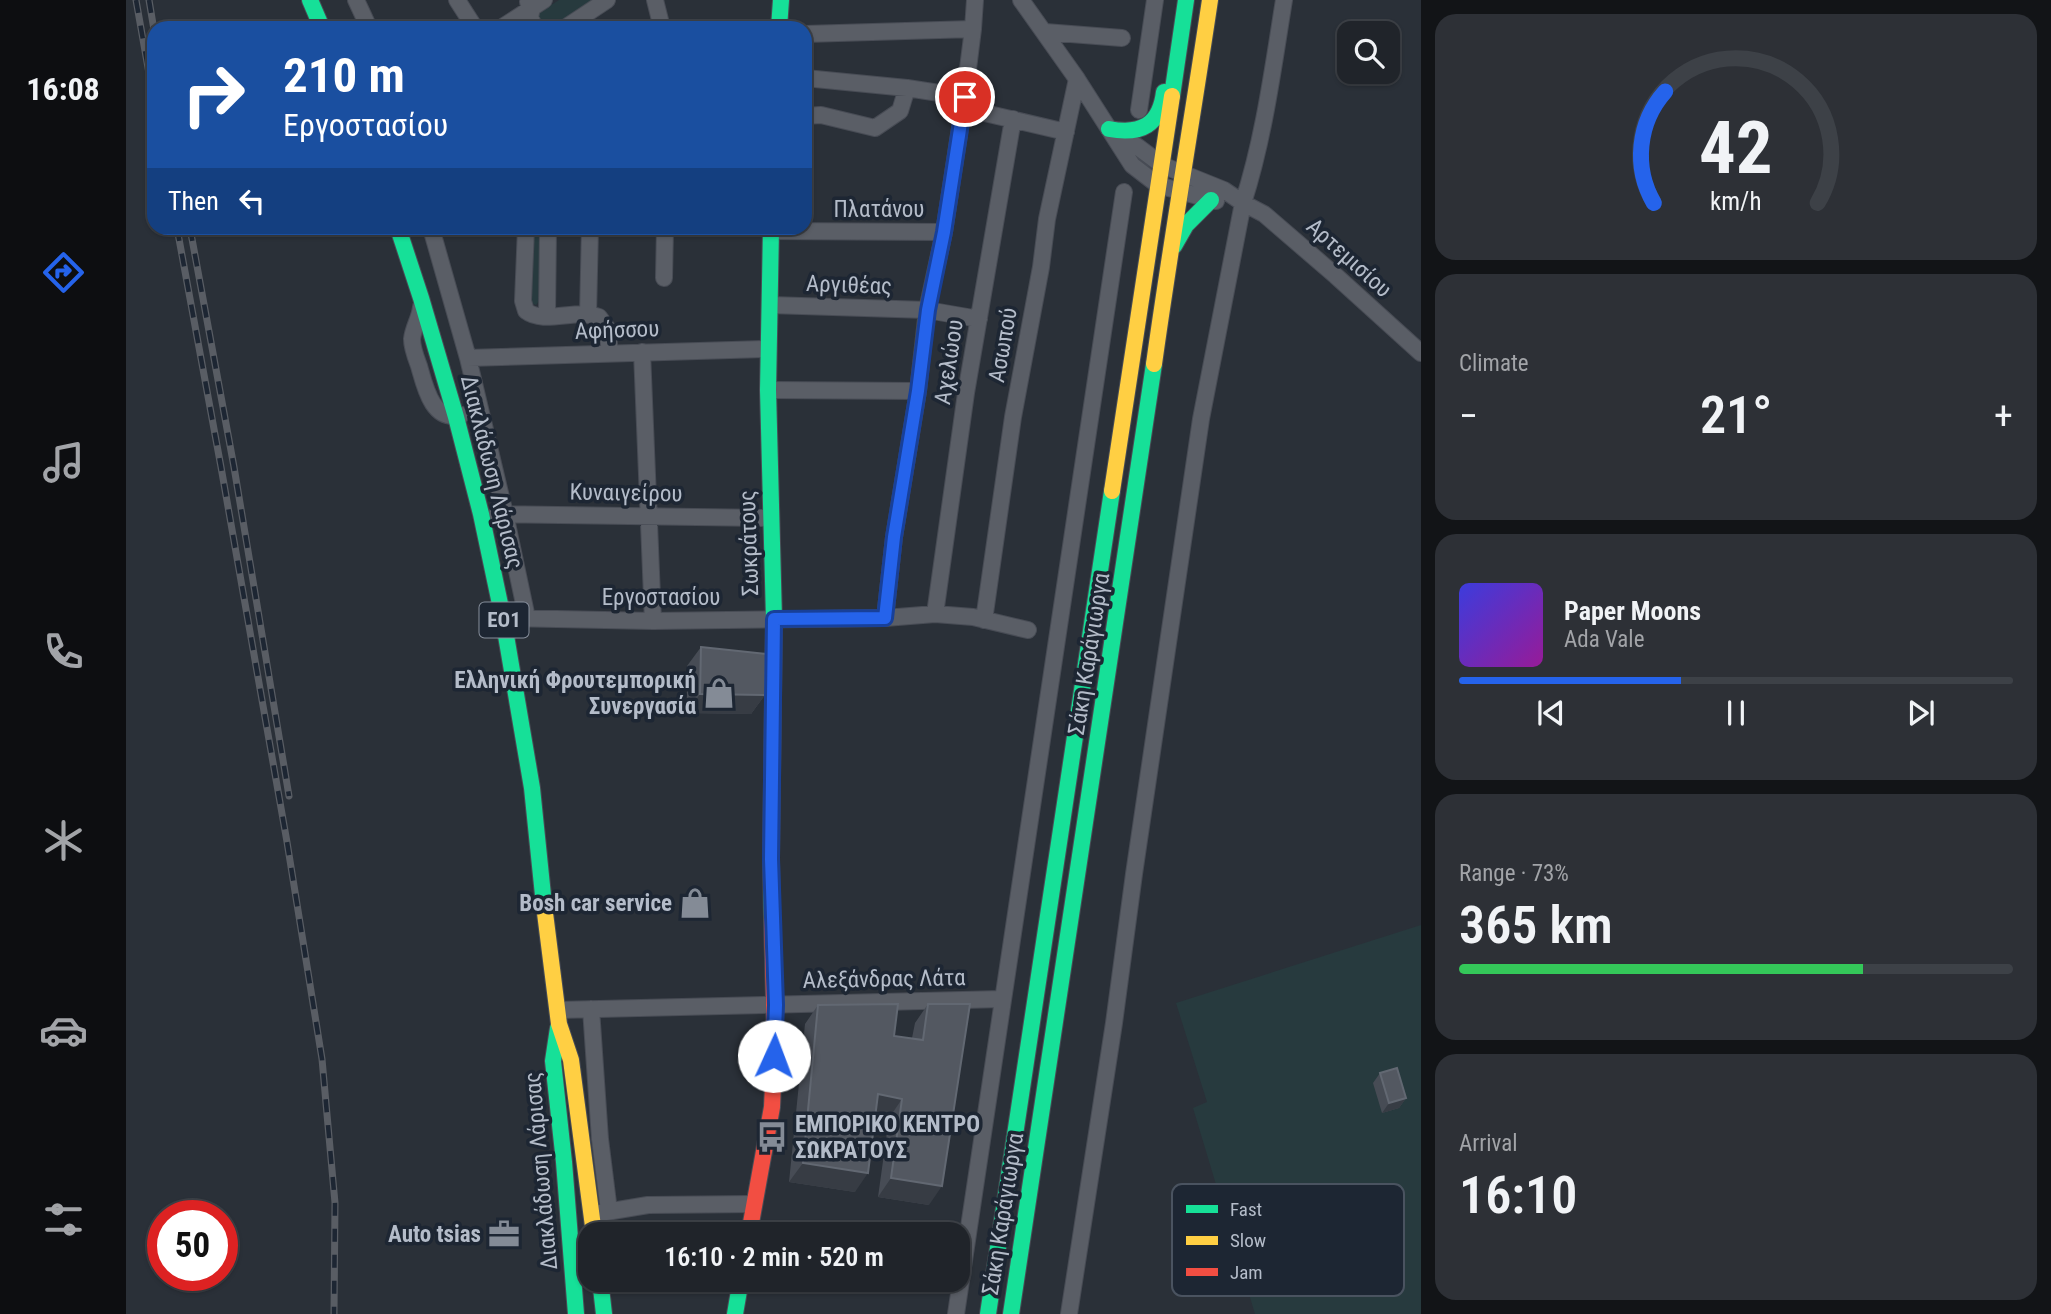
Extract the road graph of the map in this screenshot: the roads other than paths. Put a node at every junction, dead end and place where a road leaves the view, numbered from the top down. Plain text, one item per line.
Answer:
1 (310, 0) edge
2 (356, 0) edge
3 (457, 0) edge
4 (607, 0) edge
5 (655, 0) edge
6 (780, 0) edge
7 (975, 0) edge
8 (1021, 0) edge
9 (1155, 0) edge
10 (1186, 0) edge
11 (1210, 0) edge
12 (1284, 0) edge
13 (534, 3) edge
14 (589, 20) edge
15 (319, 21) edge
16 (366, 21) edge
17 (470, 21) edge
18 (510, 21) edge
19 (532, 21) edge
20 (660, 21) edge
21 (779, 21) edge
22 (974, 29) junction
23 (1045, 32) junction
24 (812, 34) edge
25 (1122, 38) dead end
26 (1174, 77) junction
27 (812, 79) edge
28 (1077, 79) junction
29 (907, 89) junction
30 (964, 102) junction
31 (1139, 110) dead end
32 (812, 116) edge
33 (1013, 118) junction
34 (1109, 129) junction
35 (1066, 132) junction
36 (1162, 165) junction
37 (1184, 174) junction
38 (1158, 185) junction
39 (1124, 192) dead end
40 (1180, 192) junction
41 (1211, 200) junction
42 (1243, 204) junction
43 (812, 230) edge
44 (944, 232) junction
45 (400, 235) edge
46 (433, 235) edge
47 (526, 235) edge
48 (548, 235) edge
49 (590, 235) edge
50 (665, 235) edge
51 (771, 235) edge
52 (1168, 256) junction
53 (664, 278) dead end
54 (770, 305) junction
55 (928, 310) junction
56 (588, 314) junction
57 (547, 316) junction
58 (979, 318) junction
59 (768, 349) junction
60 (642, 352) junction
61 (610, 353) junction
62 (1421, 353) edge
63 (468, 358) junction
64 (768, 390) junction
65 (918, 391) junction
66 (480, 410) junction
67 (456, 416) junction
68 (481, 514) junction
69 (505, 514) junction
70 (650, 516) junction
71 (771, 518) junction
72 (935, 614) junction
73 (503, 618) junction
74 (527, 618) junction
75 (885, 618) junction
76 (774, 619) junction
77 (984, 620) junction
78 (653, 621) junction
79 (1028, 630) dead end
80 (1002, 999) junction
81 (776, 1005) junction
82 (591, 1009) junction
83 (558, 1017) junction
84 (754, 1204) junction
85 (609, 1211) junction
86 (592, 1215) junction
87 (593, 1222) edge
88 (751, 1222) edge
89 (601, 1292) edge
90 (739, 1292) edge
91 (576, 1314) edge
92 (604, 1314) edge
93 (735, 1314) edge
94 (956, 1314) edge
95 (988, 1314) edge
96 (1012, 1314) edge
97 (1069, 1314) edge

1 - 15 main road
2 - 16 street
3 - 17 street
4 - 14 street
5 - 20 street
6 - 21 main road
7 - 22 street
8 - 23 street
9 - 31 street
10 - 26 main road, Σάκη Καράγιωργα
11 - 37 main road, Σάκη Καράγιωργα
12 - 42 street
13 - 18 street
13 - 19 street
22 - 24 street
22 - 30 street
23 - 25 street
23 - 28 street
26 - 34 main road
26 - 36 main road, Σάκη Καράγιωργα
27 - 29 street
28 - 34 street
28 - 35 street, Ασωπού
29 - 30 street
29 - 32 street
30 - 33 street
30 - 44 street
33 - 35 street
33 - 58 street, Αχελώου
34 - 36 street, Αρτεμισίου
34 - 38 street
35 - 77 street, Ασωπού
36 - 37 street, Αρτεμισίου
36 - 38 main road, Σάκη Καράγιωργα
37 - 40 main road, Σάκη Καράγιωργα
37 - 42 street, Αρτεμισίου
38 - 40 street
38 - 95 main road, Σάκη Καράγιωργα
39 - 80 street
40 - 41 street
40 - 52 main road, Σάκη Καράγιωργα
41 - 42 street
41 - 52 main road
42 - 62 street, Αρτεμισίου
42 - 97 street
43 - 44 street, Πλατάνου
44 - 55 street
45 - 67 main road, Διακλάδωση Λάρισας / ΕΟ1
46 - 63 street
47 - 57 street
48 - 57 street
49 - 56 street
50 - 53 street
51 - 54 main road, Σωκράτους
52 - 96 main road, Σάκη Καράγιωργα
54 - 55 street, Αργιθέας
54 - 59 main road, Σωκράτους
55 - 58 street, Αργιθέας
55 - 65 street
56 - 57 street
56 - 61 street
58 - 72 street, Αχελώου
59 - 60 street, Αφήσσου
59 - 64 main road, Σωκράτους
60 - 61 street, Αφήσσου
60 - 70 street
61 - 63 street, Αφήσσου
63 - 66 street
64 - 65 street
64 - 71 main road, Σωκράτους
65 - 75 street
66 - 67 street
66 - 69 street
67 - 68 main road, Διακλάδωση Λάρισας / ΕΟ1
68 - 69 street, Κυναιγείρου
68 - 73 main road, Διακλάδωση Λάρισας / ΕΟ1
69 - 70 street, Κυναιγείρου
69 - 74 street
70 - 71 street, Κυναιγείρου
70 - 78 street
71 - 76 main road, Σωκράτους
72 - 75 street, Εργοστασίου
72 - 77 street, Εργοστασίου
73 - 74 street, Εργοστασίου
73 - 83 main road, Διακλάδωση Λάρισας / ΕΟ1
74 - 78 street, Εργοστασίου
75 - 76 street, Εργοστασίου
76 - 78 street, Εργοστασίου
76 - 81 main road, Σωκράτους
77 - 79 street, Εργοστασίου
80 - 81 street, Αλεξάνδρας Λάτα
80 - 94 street
81 - 82 street, Αλεξάνδρας Λάτα
81 - 84 main road, Σωκράτους
82 - 83 street, Αλεξάνδρας Λάτα
82 - 85 street
83 - 86 main road, Διακλάδωση Λάρισας / ΕΟ1
83 - 91 main road, Διακλάδωση Λάρισας / ΕΟ1
84 - 85 street
84 - 88 main road, Σωκράτους
85 - 86 street
86 - 87 main road, Διακλάδωση Λάρισας / ΕΟ1
89 - 92 main road
90 - 93 main road

